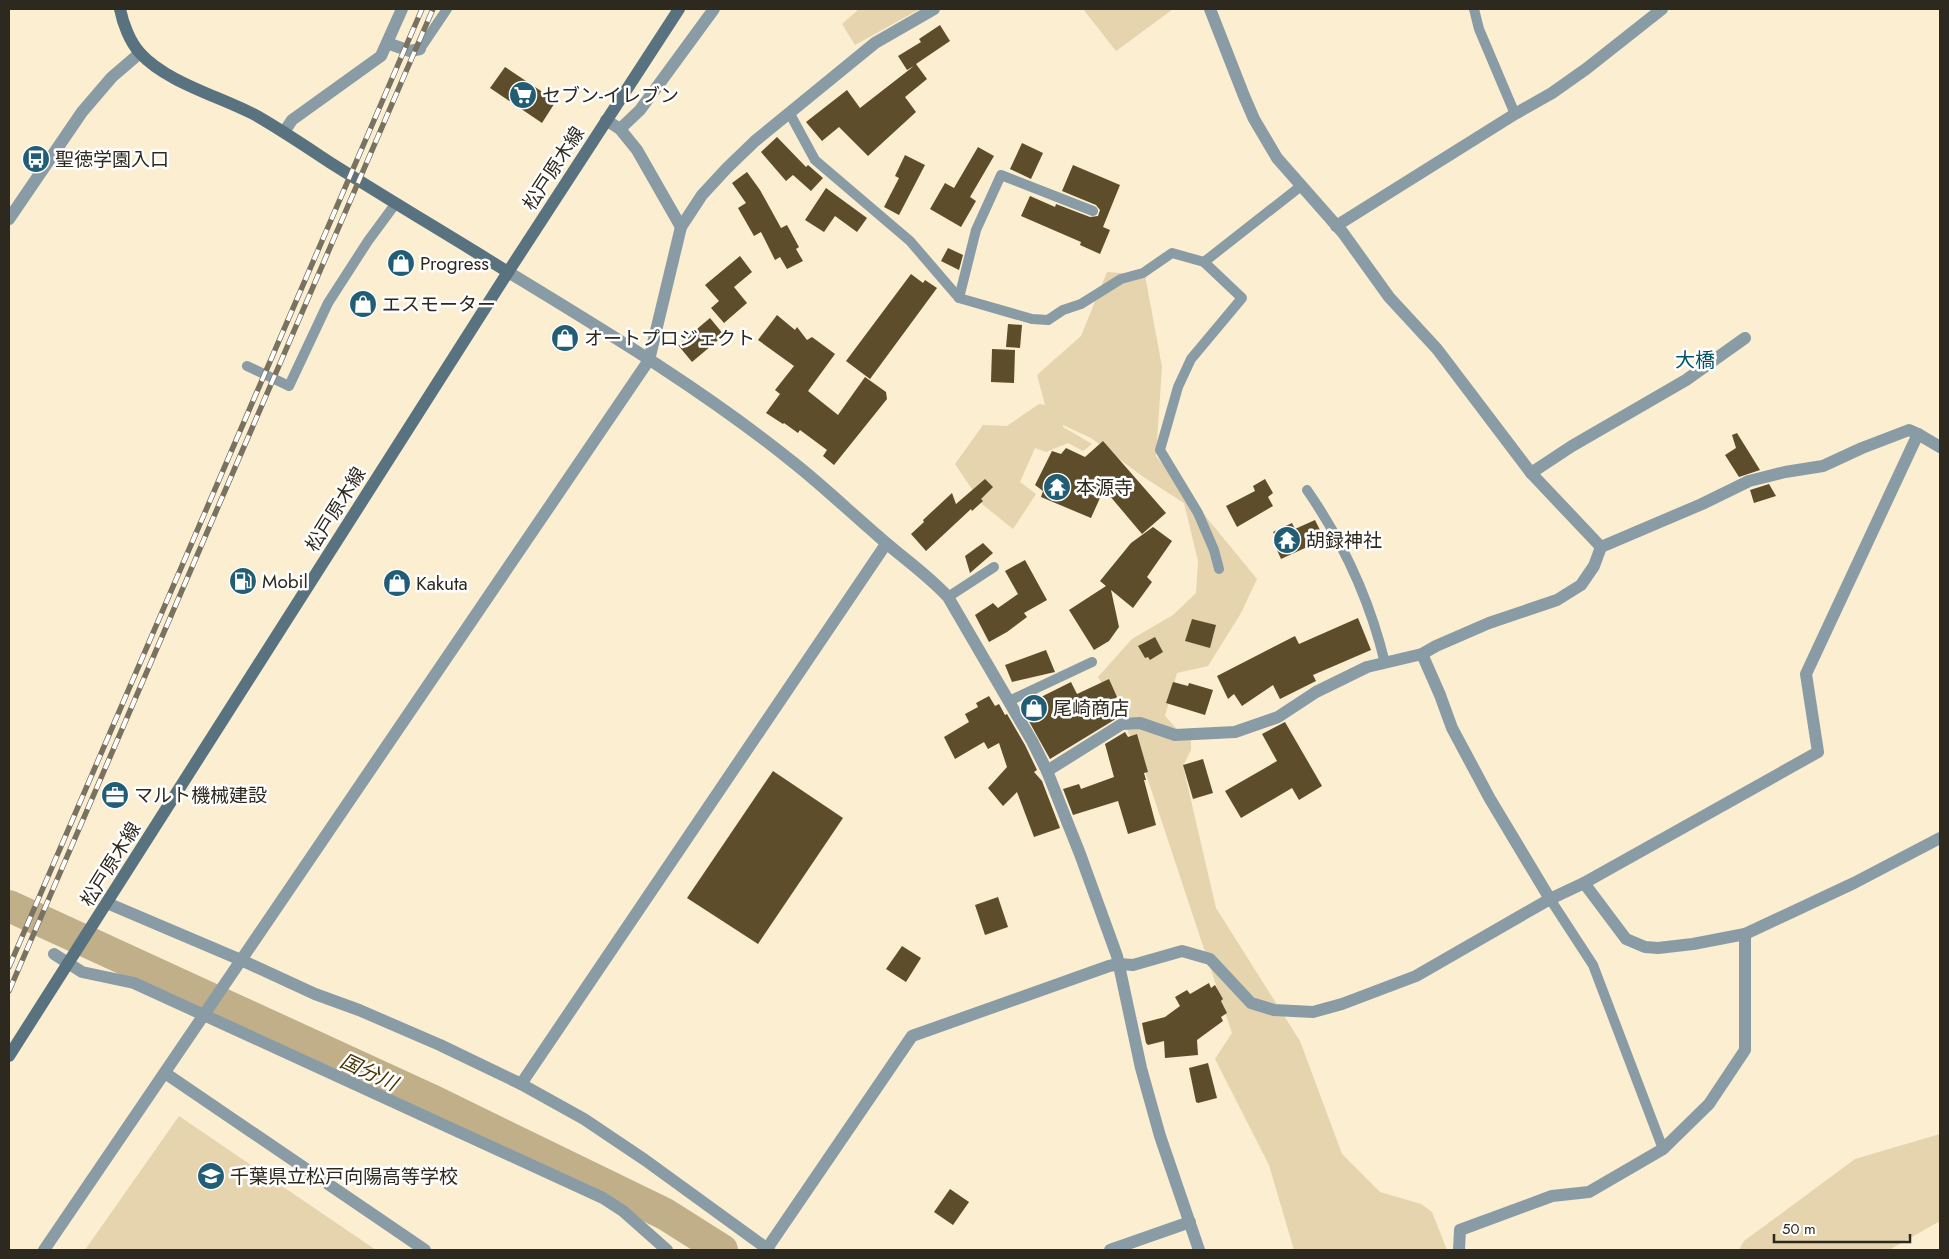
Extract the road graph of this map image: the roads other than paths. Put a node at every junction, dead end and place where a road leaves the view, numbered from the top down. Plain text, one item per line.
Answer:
1 (120, 9) edge
2 (402, 9) edge
3 (447, 9) edge
4 (678, 9) edge
5 (714, 9) edge
6 (934, 9) edge
7 (1210, 9) edge
8 (1474, 9) edge
9 (1662, 9) edge
10 (387, 43) junction
11 (420, 49) joint
12 (140, 53) junction
13 (790, 114) junction
14 (1515, 114) junction
15 (606, 120) junction
16 (620, 129) junction
17 (284, 132) junction
18 (1301, 186) junction
19 (396, 203) junction
20 (1093, 211) dead end
21 (9, 219) edge
22 (1336, 226) junction
23 (681, 227) junction
24 (1204, 262) junction
25 (508, 272) junction
26 (959, 298) junction
27 (1744, 338) dead end
28 (649, 360) junction
29 (247, 366) dead end
30 (1918, 434) junction
31 (1940, 447) edge
32 (1531, 473) junction
33 (1307, 490) dead end
34 (886, 544) junction
35 (1601, 547) junction
36 (994, 567) dead end
37 (1219, 569) dead end
38 (948, 597) junction
39 (1422, 654) junction
40 (1092, 662) dead end
41 (1385, 663) junction
42 (1009, 701) junction
43 (1047, 771) junction
44 (1940, 838) edge
45 (1584, 883) junction
46 (1550, 898) junction
47 (107, 903) junction
48 (1745, 934) junction
49 (54, 954) dead end
50 (241, 960) junction
51 (68, 964) junction
52 (1119, 964) junction
53 (203, 1015) junction
54 (9, 1056) edge
55 (165, 1073) junction
56 (521, 1084) junction
57 (1663, 1149) junction
58 (1190, 1222) junction
59 (44, 1250) edge
60 (425, 1250) edge
61 (667, 1250) edge
62 (767, 1250) edge
63 (1110, 1250) edge
64 (1199, 1250) edge
65 (1459, 1250) edge

1 - 12 main road
2 - 10 street
3 - 11 lane
4 - 15 main road, 松戸原木線
5 - 16 street
6 - 13 street
7 - 18 street
8 - 14 lane
9 - 14 street
10 - 11 street
10 - 17 street
12 - 17 main road
12 - 21 street
13 - 23 street
13 - 26 lane
14 - 22 street
15 - 16 street
15 - 25 main road, 松戸原木線
16 - 23 street
17 - 19 main road
18 - 22 street
18 - 24 lane
19 - 25 main road
19 - 29 lane
20 - 26 lane
22 - 32 street
23 - 28 street
24 - 26 lane
24 - 37 lane
25 - 28 street
25 - 47 main road, 松戸原木線
27 - 32 street
28 - 34 street
28 - 50 street
30 - 31 street
30 - 35 street
30 - 45 street
32 - 35 street
33 - 41 lane
34 - 38 street
34 - 56 street
35 - 39 street
36 - 38 lane
38 - 42 street
39 - 41 street
39 - 46 street
40 - 42 lane
41 - 43 street
42 - 43 street
43 - 52 street
44 - 48 street
45 - 46 street
45 - 48 street
46 - 52 street
46 - 57 lane
47 - 50 street
47 - 51 main road, 松戸原木線
48 - 57 street
49 - 51 street
50 - 53 street
50 - 56 street
51 - 53 street
51 - 54 main road, 松戸原木線
52 - 58 street
52 - 62 street
53 - 55 street
53 - 61 street
55 - 59 street
55 - 60 street
56 - 62 street
57 - 65 street
58 - 63 street
58 - 64 street

